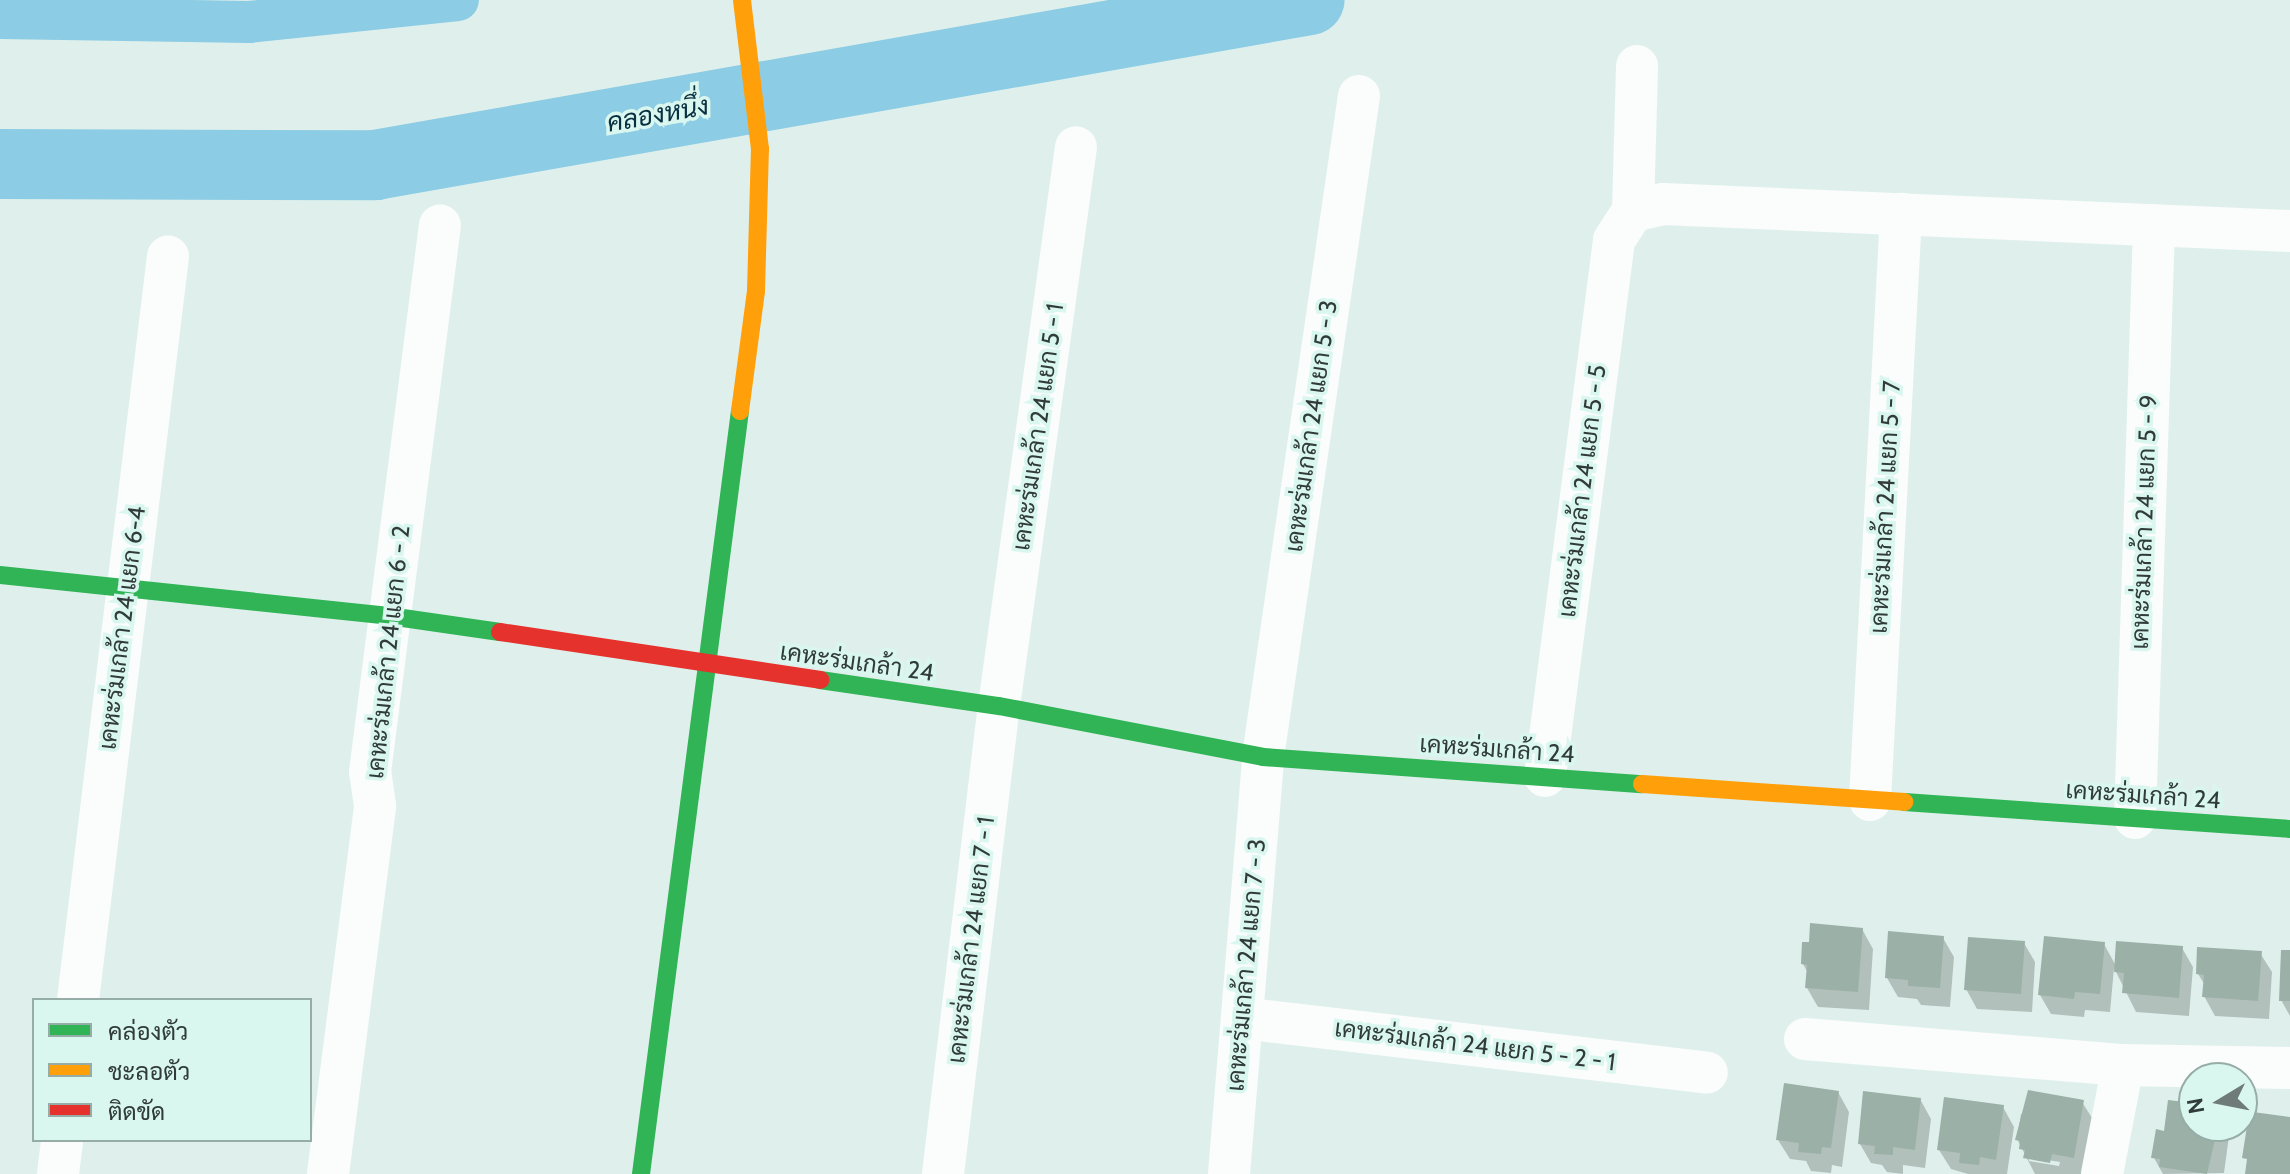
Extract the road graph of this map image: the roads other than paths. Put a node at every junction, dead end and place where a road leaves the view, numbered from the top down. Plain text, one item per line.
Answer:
1 (742, 0) edge
2 (1637, 66) dead end
3 (1359, 96) dead end
4 (1076, 147) dead end
5 (1633, 211) junction
6 (1901, 214) junction
7 (440, 225) dead end
8 (2154, 225) junction
9 (2290, 231) edge
10 (168, 256) dead end
11 (0, 575) edge
12 (127, 587) junction
13 (389, 616) junction
14 (706, 665) junction
15 (999, 706) junction
16 (1263, 757) junction
17 (1545, 776) junction
18 (1870, 800) junction
19 (2135, 818) junction
20 (2290, 829) edge
21 (78, 998) edge
22 (1242, 1018) junction
23 (1805, 1039) dead end
24 (2123, 1065) junction
25 (2290, 1068) edge
26 (1707, 1073) dead end
27 (62, 1142) edge
28 (58, 1174) edge
29 (328, 1174) edge
30 (641, 1174) edge
31 (943, 1174) edge
32 (1229, 1174) edge
33 (2102, 1174) edge

1 - 14 street
2 - 5 street
3 - 16 street, เคหะร่มเกล้า 24 แยก 5 - 3
4 - 15 street, เคหะร่มเกล้า 24 แยก 5 - 1
5 - 6 street
5 - 17 street, เคหะร่มเกล้า 24 แยก 5 - 5
6 - 8 street
6 - 18 street, เคหะร่มเกล้า 24 แยก 5 - 7
7 - 13 street, เคหะร่มเกล้า 24 แยก 6 - 2
8 - 9 street
8 - 19 street, เคหะร่มเกล้า 24 แยก 5 - 9
10 - 12 street, เคหะร่มเกล้า 24 แยก 6-4
11 - 12 street, เคหะร่มเกล้า 24
12 - 13 street, เคหะร่มเกล้า 24
12 - 21 street, เคหะร่มเกล้า 24 แยก 6-4
13 - 14 street, เคหะร่มเกล้า 24
13 - 29 street, เคหะร่มเกล้า 24 แยก 6 - 2
14 - 15 street, เคหะร่มเกล้า 24
14 - 30 street
15 - 16 street, เคหะร่มเกล้า 24
15 - 31 street, เคหะร่มเกล้า 24 แยก 7 - 1
16 - 17 street, เคหะร่มเกล้า 24
16 - 22 street, เคหะร่มเกล้า 24 แยก 7 - 3
17 - 18 street, เคหะร่มเกล้า 24
18 - 19 street, เคหะร่มเกล้า 24
19 - 20 street, เคหะร่มเกล้า 24
22 - 26 street, เคหะร่มเกล้า 24 แยก 5 - 2 - 1
22 - 32 street, เคหะร่มเกล้า 24 แยก 7 - 3
23 - 24 street
24 - 25 street
24 - 33 street
27 - 28 street

